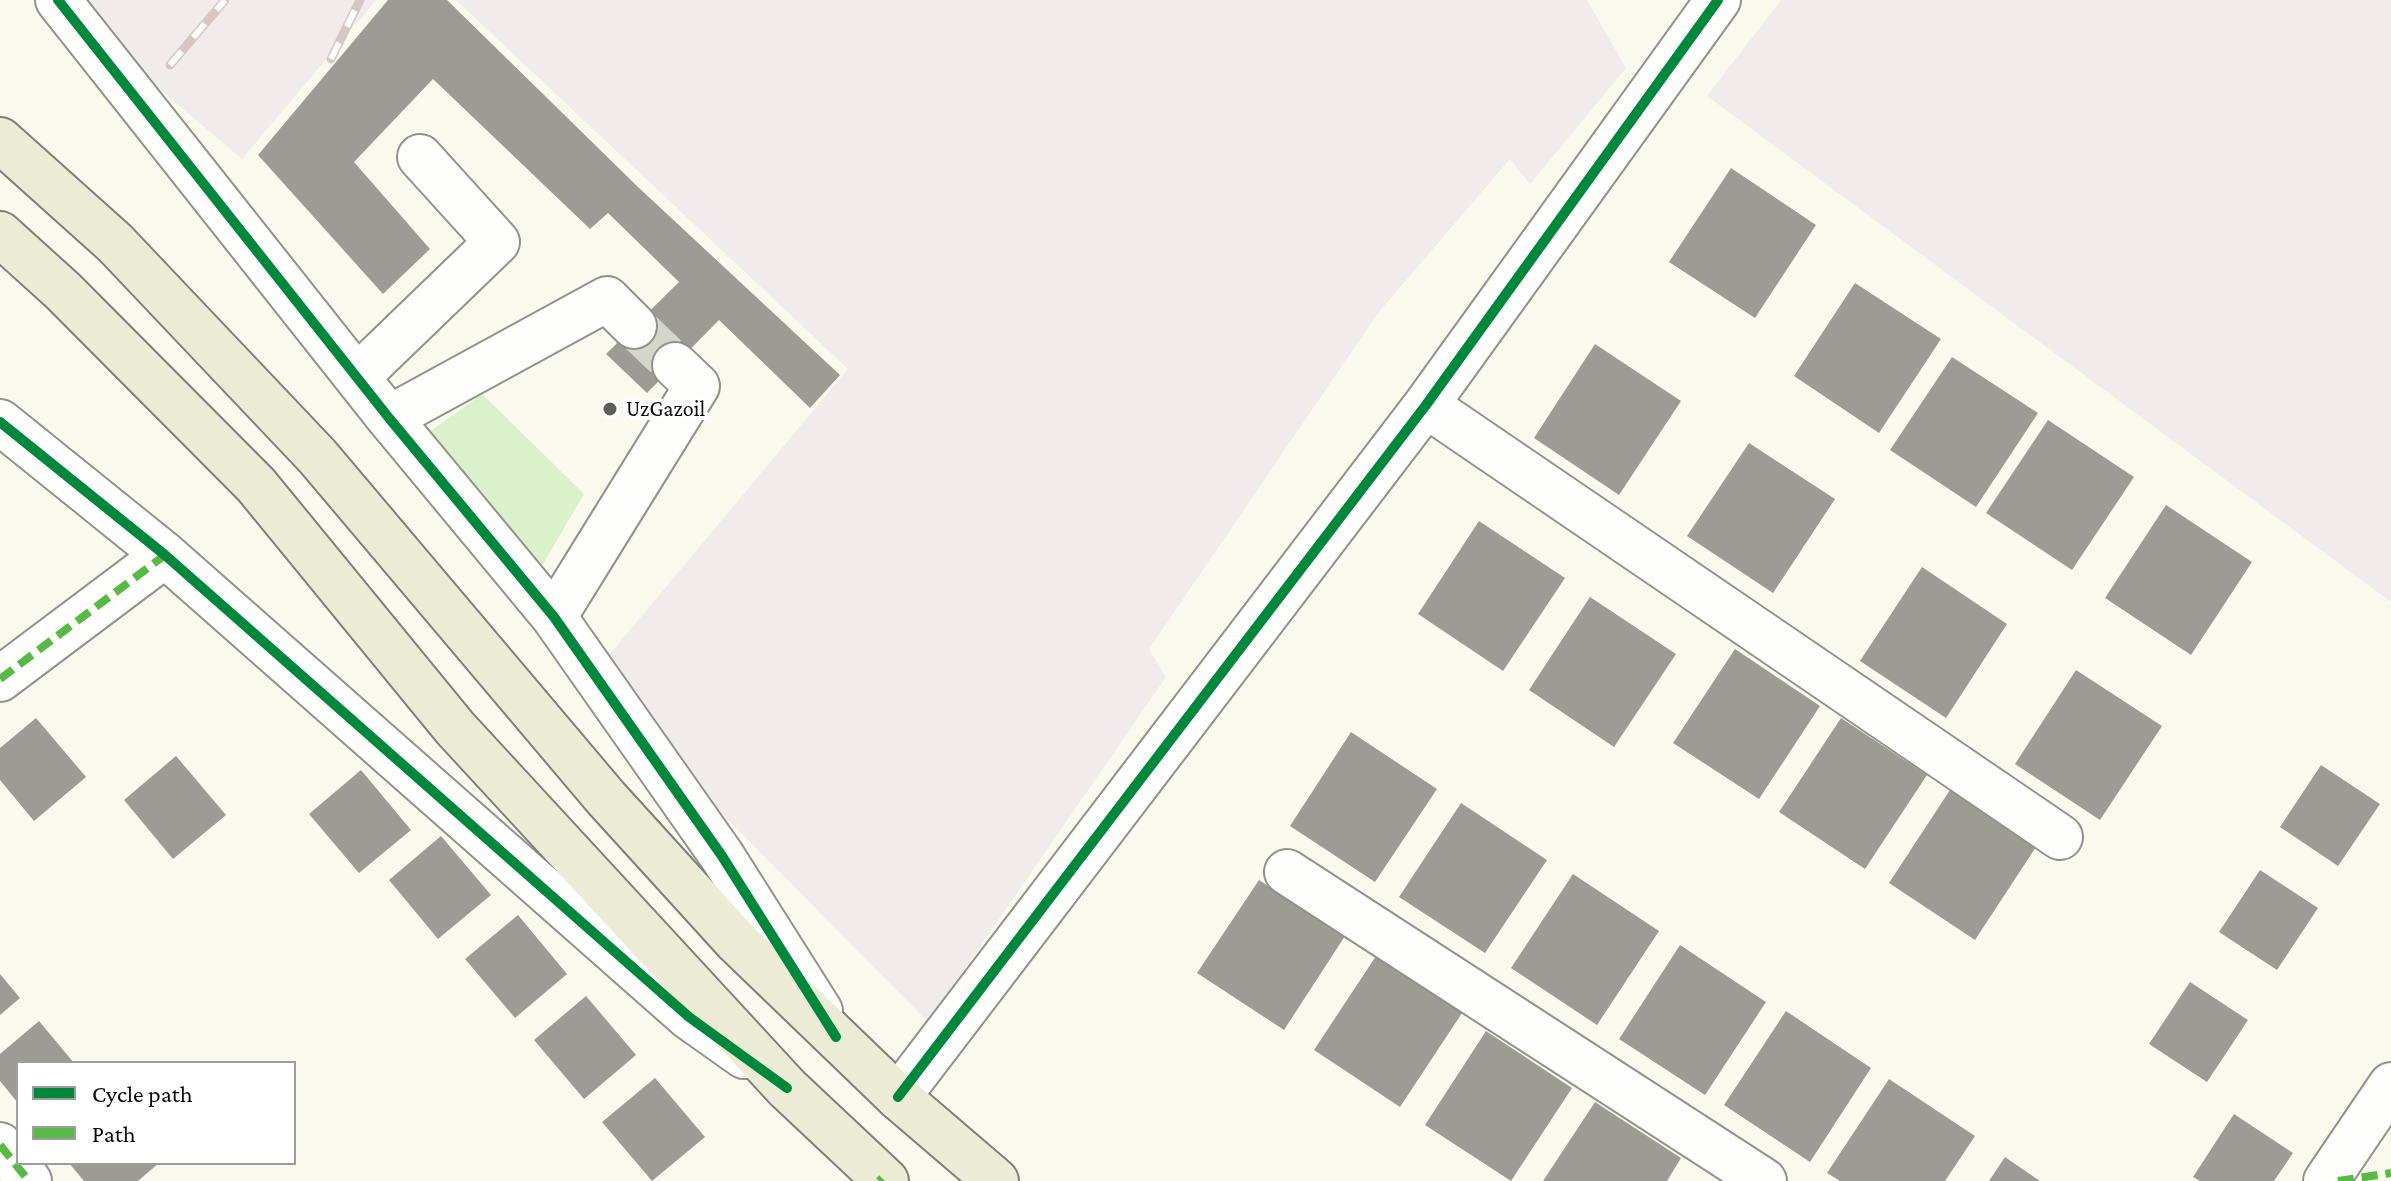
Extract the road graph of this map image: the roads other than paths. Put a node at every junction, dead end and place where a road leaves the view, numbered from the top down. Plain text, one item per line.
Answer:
1 (58, 0) edge
2 (1718, 0) edge
3 (0, 140) edge
4 (420, 157) dead end
5 (0, 234) edge
6 (634, 326) tunnel mouth
7 (675, 365) tunnel mouth
8 (357, 377) junction
9 (1426, 405) junction
10 (389, 418) junction
11 (0, 422) edge
12 (165, 555) junction
13 (554, 617) junction
14 (0, 679) edge
15 (2060, 837) dead end
16 (1287, 872) dead end
17 (836, 1037) junction
18 (2391, 1085) edge
19 (787, 1088) junction
20 (898, 1097) junction
21 (0, 1145) edge
22 (16, 1165) edge
23 (16, 1165) edge
24 (882, 1180) edge
25 (29, 1181) edge
26 (996, 1181) edge
27 (1764, 1181) edge
28 (2326, 1181) edge

1 - 8 street
2 - 9 street
3 - 17 main road
4 - 8 street
5 - 19 main road
6 - 10 street
7 - 13 street
8 - 10 street
9 - 15 street
9 - 20 street
10 - 13 street
11 - 12 street
12 - 14 street
12 - 19 street
13 - 17 street
16 - 27 street
17 - 20 main road
18 - 28 street
19 - 24 main road
20 - 26 main road
21 - 22 street
23 - 25 street

